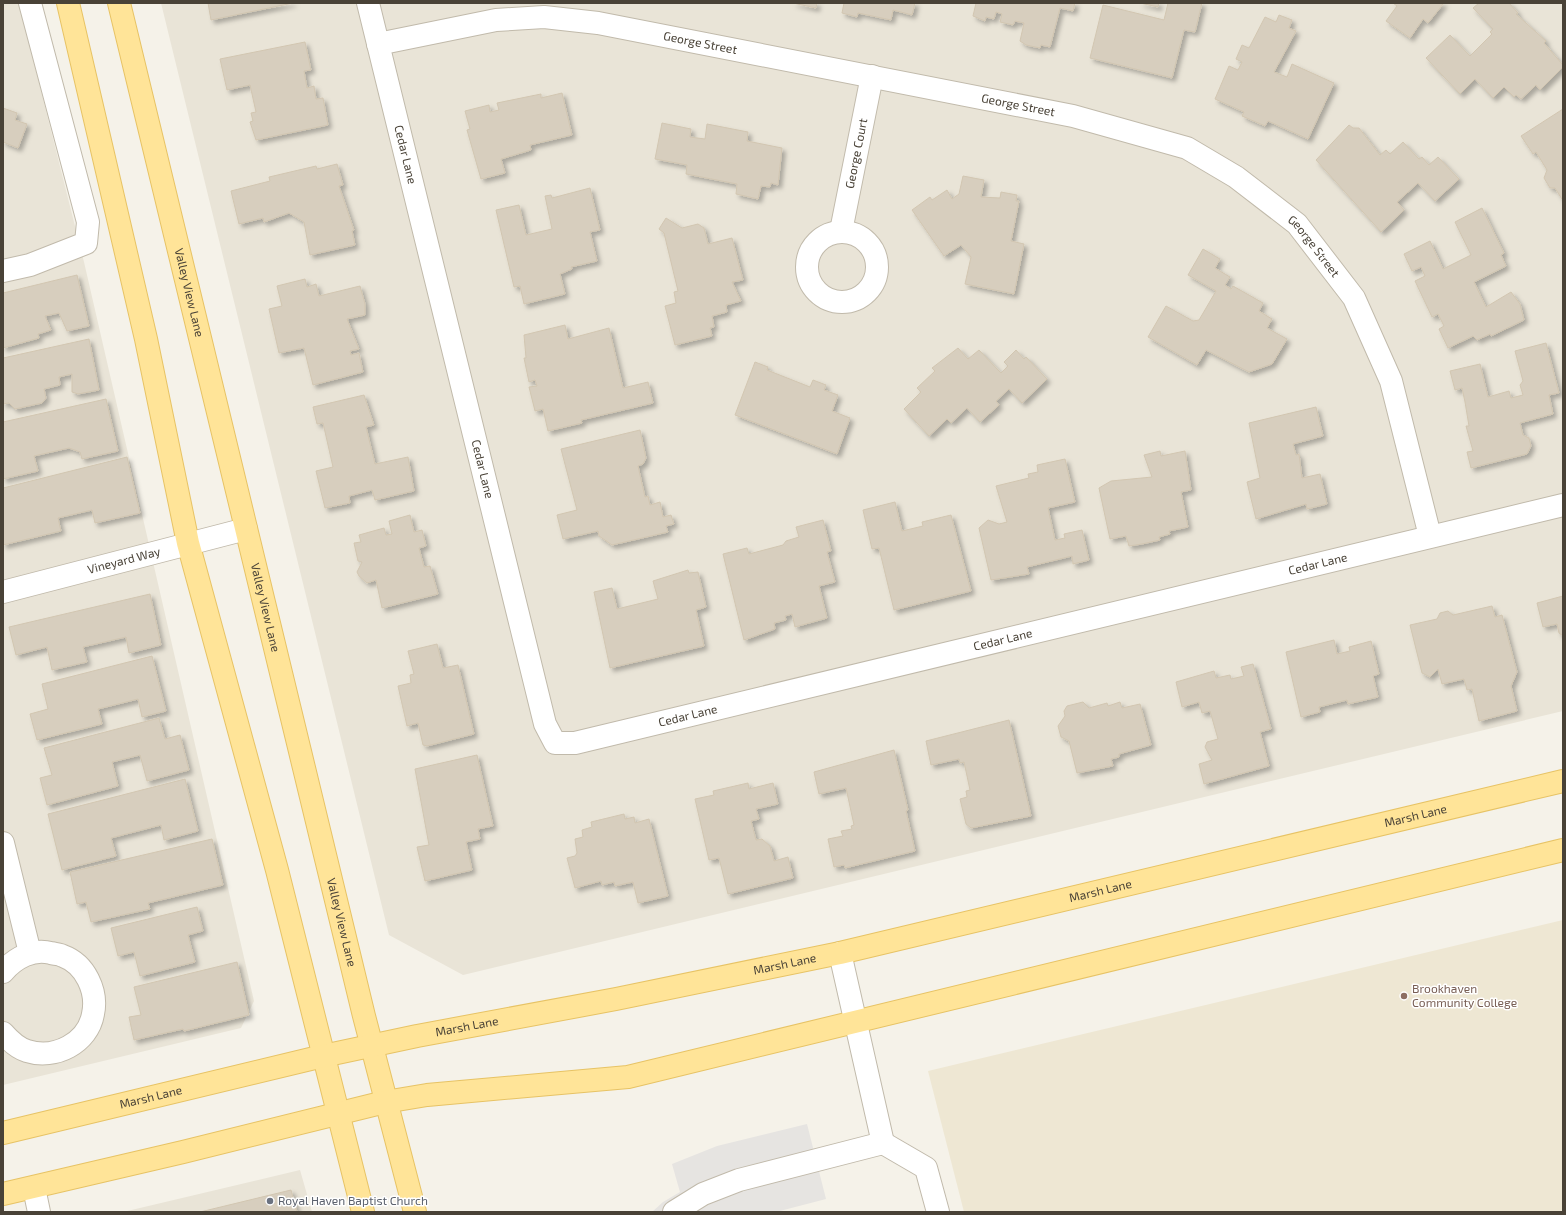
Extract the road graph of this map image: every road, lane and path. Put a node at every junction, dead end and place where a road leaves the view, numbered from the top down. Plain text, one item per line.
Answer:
1 (30, 3) edge
2 (68, 3) edge
3 (118, 3) edge
4 (368, 3) edge
5 (378, 44) junction
6 (872, 76) junction
7 (841, 231) dead end
8 (3, 271) edge
9 (1563, 505) edge
10 (246, 529) junction
11 (1430, 536) junction
12 (188, 543) junction
13 (3, 592) edge
14 (1563, 780) edge
15 (3, 843) edge
16 (1563, 850) edge
17 (30, 953) junction
18 (840, 954) junction
19 (3, 972) edge
20 (856, 1021) junction
21 (3, 1034) edge
22 (371, 1046) junction
23 (324, 1056) junction
24 (385, 1102) junction
25 (338, 1114) junction
26 (3, 1133) edge
27 (883, 1143) junction
28 (34, 1188) junction
29 (3, 1194) edge
30 (40, 1212) edge
31 (363, 1212) edge
32 (414, 1212) edge
33 (674, 1212) edge
34 (938, 1212) edge

1 - 8 street
2 - 12 main road
3 - 10 main road, Valley View Lane
4 - 5 street, Cedar Lane
5 - 6 street, George Street
5 - 11 street, Cedar Lane
6 - 7 street, George Court
6 - 11 street, George Street
9 - 11 street, Cedar Lane
10 - 12 street, Vineyard Way
10 - 22 main road, Valley View Lane
12 - 13 street, Vineyard Way
12 - 23 main road
14 - 18 main road, Marsh Lane
15 - 17 street
16 - 20 main road
17 - 19 street
17 - 21 street
18 - 20 street
18 - 22 main road, Marsh Lane
20 - 24 main road
20 - 27 street
22 - 23 main road, Marsh Lane
22 - 24 main road, Valley View Lane
23 - 25 main road
23 - 26 main road, Marsh Lane
24 - 25 main road
24 - 32 main road, Valley View Lane
25 - 28 main road
25 - 31 main road
27 - 33 street
27 - 34 street
28 - 29 main road
28 - 30 street

